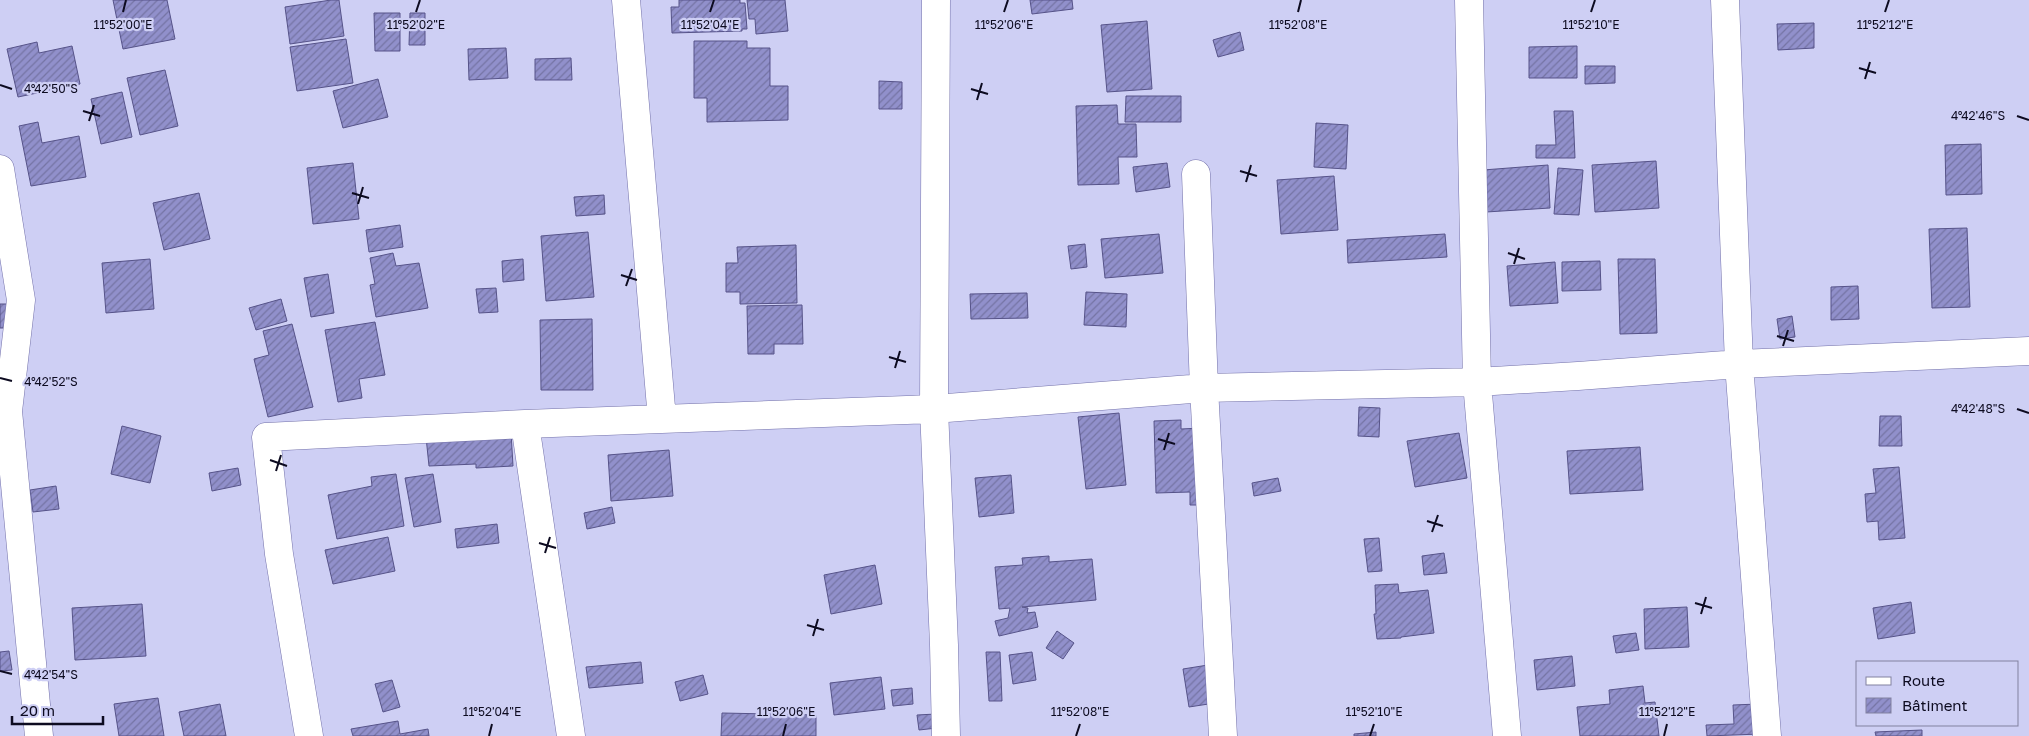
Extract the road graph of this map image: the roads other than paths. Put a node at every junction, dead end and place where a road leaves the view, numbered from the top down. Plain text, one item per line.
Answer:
1 (626, 0) edge
2 (936, 0) edge
3 (1469, 0) edge
4 (1725, 0) edge
5 (0, 169) edge
6 (1196, 174) dead end
7 (2029, 351) edge
8 (1738, 364) junction
9 (1477, 382) junction
10 (1204, 388) junction
11 (4, 410) edge
12 (934, 410) junction
13 (662, 419) junction
14 (525, 424) junction
15 (39, 736) edge
16 (309, 736) edge
17 (571, 736) edge
18 (946, 736) edge
19 (1223, 736) edge
20 (1507, 736) edge
21 (1767, 736) edge

1 - 13 street
2 - 12 street
3 - 9 street
4 - 8 street
5 - 11 street
6 - 10 street
7 - 8 street
8 - 9 street
8 - 21 street
9 - 10 street
9 - 20 street
10 - 12 street
10 - 19 street
11 - 15 street
12 - 13 street
12 - 18 street
13 - 14 street
14 - 16 street
14 - 17 street

